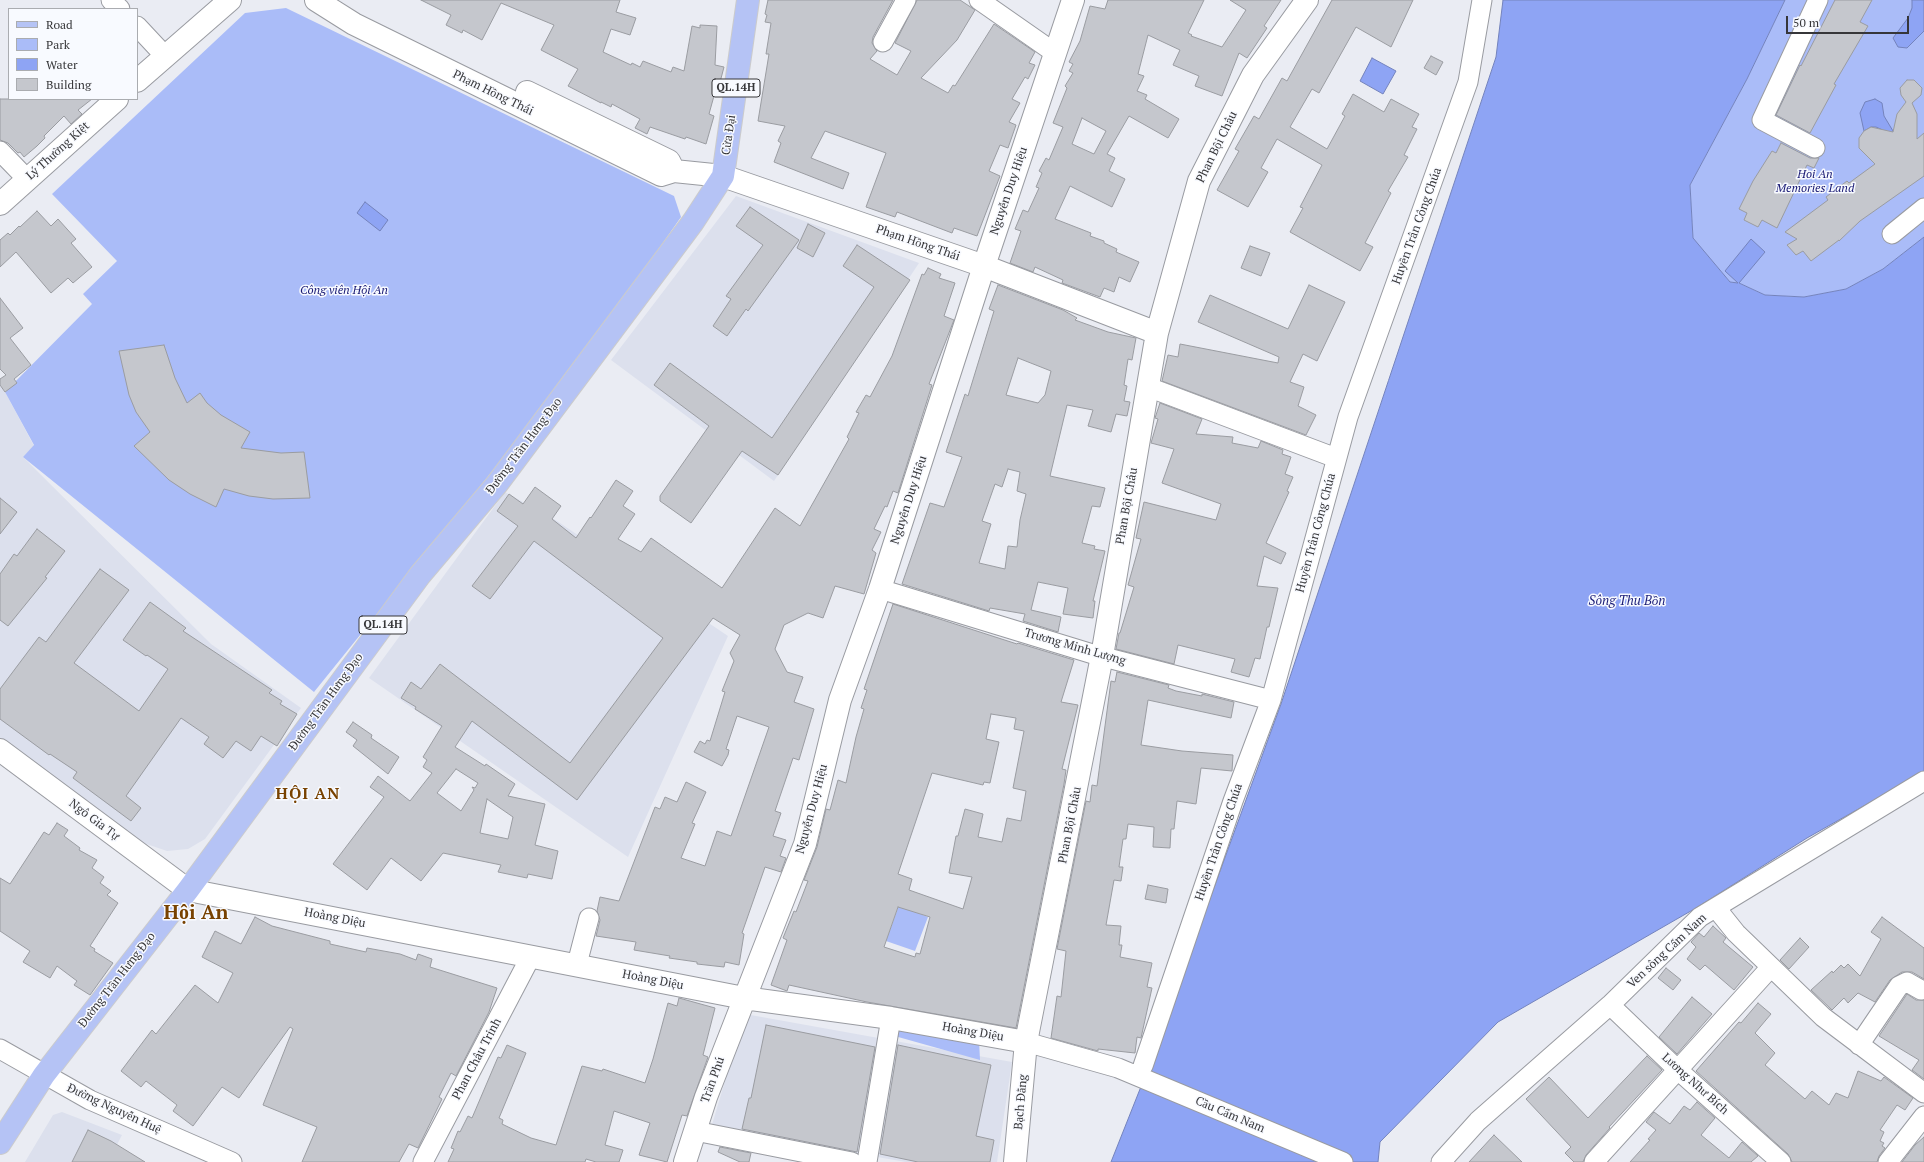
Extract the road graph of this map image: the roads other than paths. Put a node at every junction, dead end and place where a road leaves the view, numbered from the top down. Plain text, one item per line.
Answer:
1 (111, 0) edge
2 (230, 0) edge
3 (316, 0) edge
4 (328, 0) edge
5 (748, 0) edge
6 (906, 0) edge
7 (979, 0) edge
8 (1073, 0) edge
9 (1307, 0) edge
10 (1482, 0) edge
11 (1818, 0) edge
12 (119, 8) edge
13 (138, 27) edge
14 (883, 42) dead end
15 (1055, 53) junction
16 (166, 56) junction
17 (138, 80) edge
18 (486, 81) junction
19 (115, 100) edge
20 (1815, 148) dead end
21 (0, 150) edge
22 (723, 176) junction
23 (27, 180) junction
24 (0, 204) edge
25 (1924, 208) edge
26 (1892, 234) dead end
27 (984, 266) junction
28 (1157, 333) junction
29 (1148, 386) junction
30 (1336, 458) junction
31 (880, 589) junction
32 (1102, 656) junction
33 (1271, 700) junction
34 (0, 750) edge
35 (1924, 781) edge
36 (188, 890) junction
37 (1716, 908) junction
38 (589, 918) dead end
39 (531, 956) junction
40 (576, 964) junction
41 (1771, 967) junction
42 (1921, 990) dead end
43 (744, 998) junction
44 (1610, 1006) junction
45 (891, 1018) junction
46 (1026, 1042) junction
47 (1859, 1045) junction
48 (0, 1049) edge
49 (1143, 1066) dead end
50 (1118, 1068) joint
51 (1679, 1070) junction
52 (44, 1075) junction
53 (1924, 1093) edge
54 (1924, 1116) edge
55 (695, 1131) junction
56 (0, 1143) edge
57 (232, 1162) edge
58 (423, 1162) edge
59 (685, 1162) edge
60 (852, 1162) edge
61 (867, 1162) edge
62 (1015, 1162) edge
63 (1343, 1162) edge
64 (1441, 1162) edge
65 (1594, 1162) edge
66 (1781, 1162) edge
67 (1888, 1162) edge

1 - 12 street
2 - 16 street
3 - 18 street, Phạm Hồng Thái
4 - 18 street, Phạm Hồng Thái
5 - 22 main road, Cửa Đại / QL.14H
6 - 14 street
7 - 15 street
8 - 15 street, Nguyễn Duy Hiệu
9 - 28 street, Phan Bội Châu
10 - 30 street, Huyền Trân Công Chúa
11 - 20 street
13 - 16 street
15 - 27 street, Nguyễn Duy Hiệu
16 - 17 street
18 - 22 street, Phạm Hồng Thái
19 - 23 street, Lý Thường Kiệt
21 - 23 street
22 - 27 street, Phạm Hồng Thái
22 - 36 main road, Đường Trần Hưng Đạo / QL.14H
23 - 24 street, Lý Thường Kiệt
25 - 26 street
27 - 28 street, Phạm Hồng Thái
27 - 31 street, Nguyễn Duy Hiệu
28 - 29 street, Phan Bội Châu
29 - 30 street
29 - 32 street, Phan Bội Châu
30 - 33 street, Huyền Trân Công Chúa
31 - 32 street, Trương Minh Lượng
31 - 43 street, Nguyễn Duy Hiệu
32 - 33 street, Trương Minh Lượng
32 - 46 street, Phan Bội Châu
33 - 49 street, Huyền Trân Công Chúa
34 - 36 street, Ngô Gia Tự
35 - 37 street, Ven sông Cẩm Nam
36 - 39 street, Hoàng Diệu
36 - 52 main road, Đường Trần Hưng Đạo / QL.14H
37 - 41 street
37 - 44 street, Ven sông Cẩm Nam
38 - 40 street
39 - 40 street, Hoàng Diệu
39 - 58 street, Phan Châu Trinh
40 - 43 street, Hoàng Diệu
41 - 47 street
41 - 51 street
42 - 47 street
43 - 45 street, Hoàng Diệu
43 - 55 street, Trần Phú
44 - 51 street, Lương Như Bích
44 - 64 street, Ven sông Cẩm Nam
45 - 46 street, Hoàng Diệu
45 - 61 street
46 - 50 street, Hoàng Diệu
46 - 62 street, Bạch Đằng
47 - 53 street
48 - 52 street, Đường Nguyễn Huệ
50 - 63 street, Cầu Cẩm Nam
51 - 65 street
51 - 66 street, Lương Như Bích
52 - 56 main road, QL.14H
52 - 57 street, Đường Nguyễn Huệ
54 - 67 street
55 - 59 street, Trần Phú
55 - 60 street

